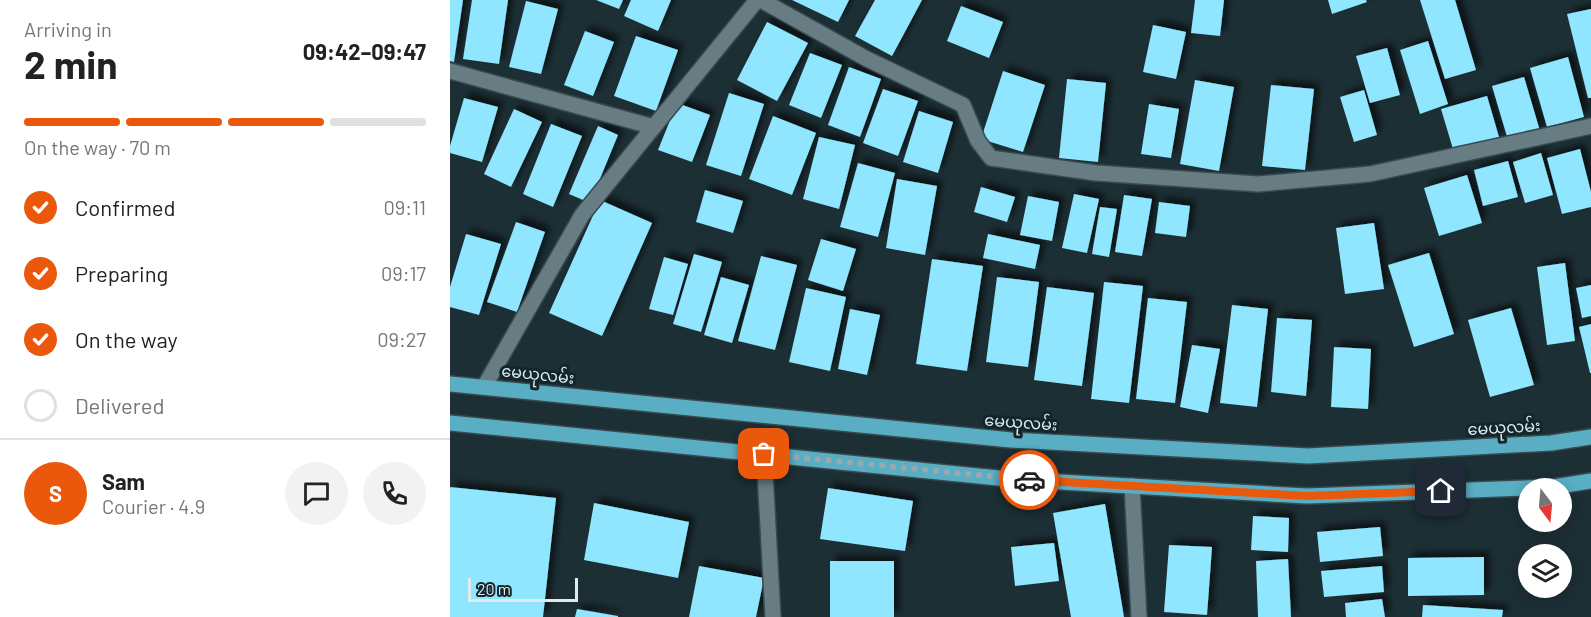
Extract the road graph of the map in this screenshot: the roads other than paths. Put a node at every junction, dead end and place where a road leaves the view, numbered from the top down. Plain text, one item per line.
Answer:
1 (757, 0) edge
2 (761, 0) edge
3 (450, 71) edge
4 (1591, 126) edge
5 (654, 127) junction
6 (450, 384) edge
7 (484, 387) junction
8 (450, 423) edge
9 (1591, 437) edge
10 (764, 454) junction
11 (1591, 481) edge
12 (1132, 486) junction
13 (773, 617) edge
14 (1139, 617) edge

1 - 5 street
2 - 4 street
3 - 5 street
5 - 7 street
6 - 7 main road, မေယုလမ်း
7 - 9 main road, မေယုလမ်း
8 - 10 main road
10 - 12 main road
10 - 13 street
11 - 12 main road
12 - 14 street

